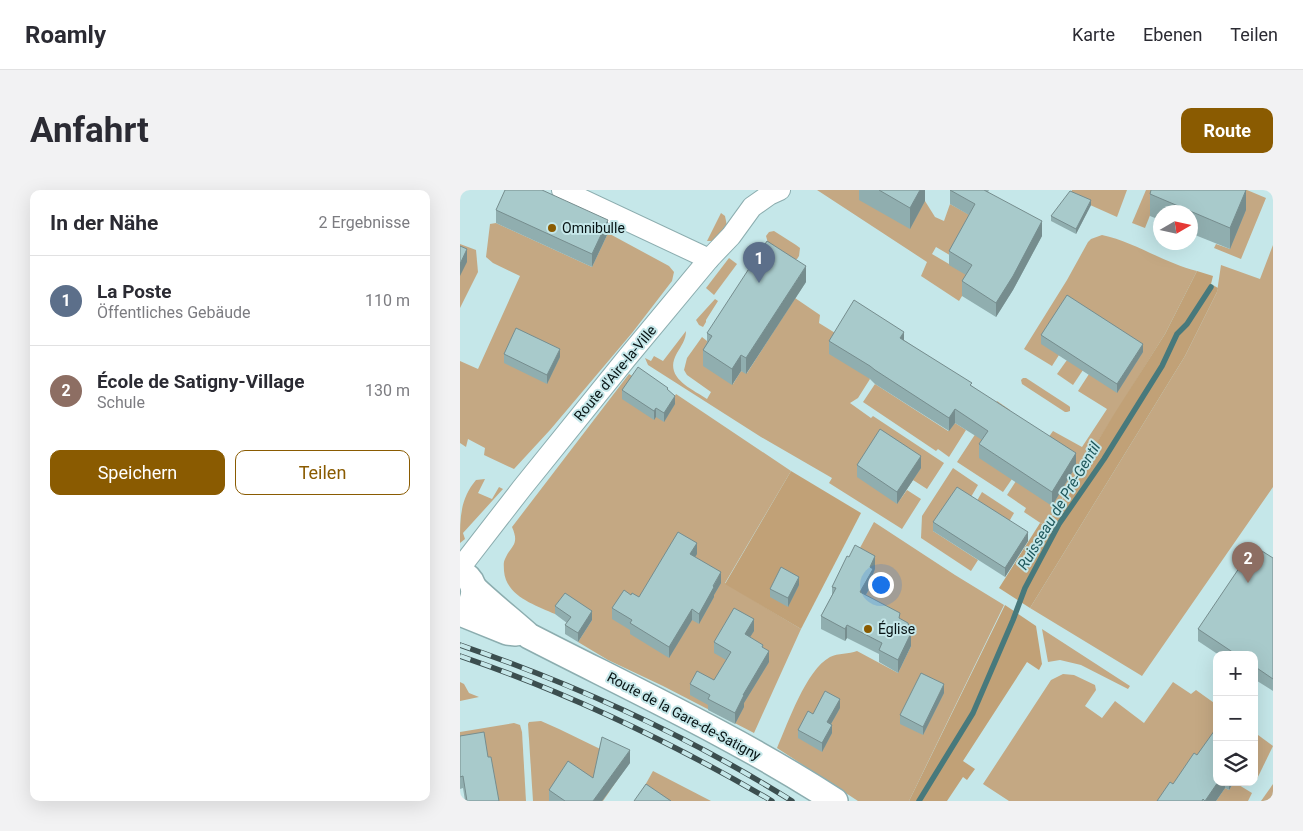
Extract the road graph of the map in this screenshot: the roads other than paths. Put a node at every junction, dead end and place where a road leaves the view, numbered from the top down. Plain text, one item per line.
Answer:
1 (562, 190) edge
2 (780, 190) edge
3 (709, 259) junction
4 (465, 576) edge
5 (460, 613) edge
6 (529, 636) junction
7 (835, 801) edge

1 - 3 street
2 - 3 street, Route d'Aire-la-Ville
3 - 4 street, Route d'Aire-la-Ville
4 - 5 street
4 - 6 street, Route de la Gare-de-Satigny
5 - 6 street, Route de la Gare-de-Satigny
6 - 7 street, Route de la Gare-de-Satigny

